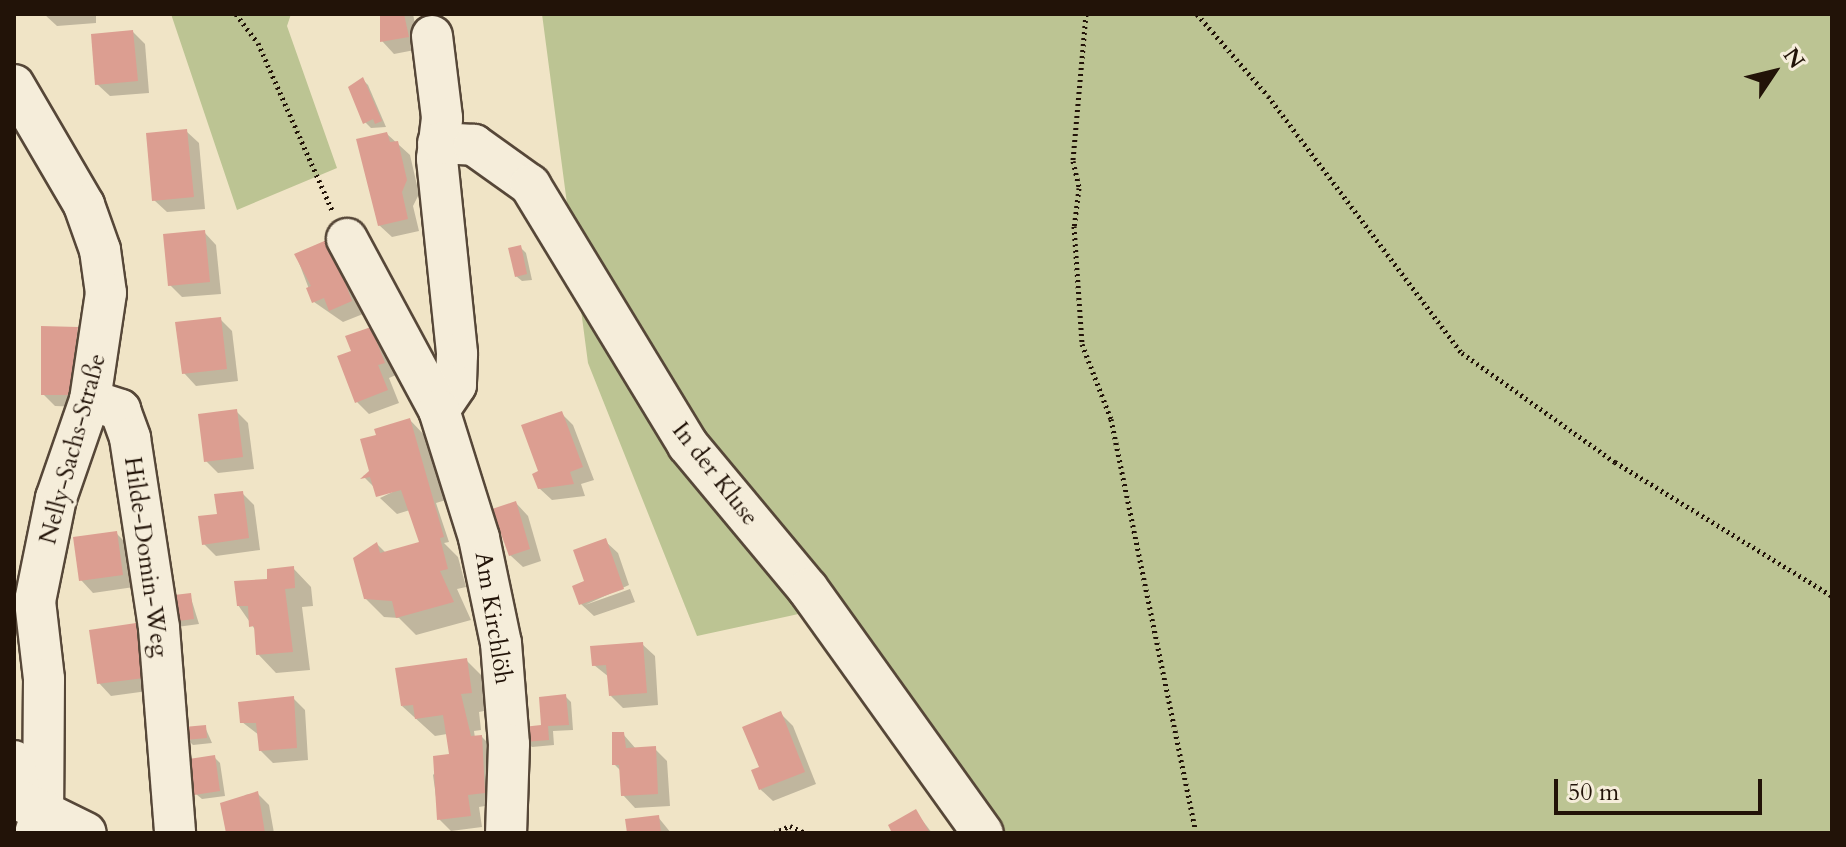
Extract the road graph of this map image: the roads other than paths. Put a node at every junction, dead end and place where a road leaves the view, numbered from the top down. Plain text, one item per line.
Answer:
1 (432, 36) dead end
2 (14, 85) edge
3 (438, 143) junction
4 (347, 239) road end
5 (90, 400) junction
6 (439, 410) junction
7 (14, 761) edge
8 (39, 821) edge
9 (86, 833) edge
10 (175, 833) edge
11 (506, 833) edge
12 (983, 833) edge

1 - 3 street
2 - 5 street, Nelly-Sachs-Straße
3 - 6 street
3 - 12 street, In der Kluse
4 - 6 street, Am Kirchlöh
5 - 8 street, Nelly-Sachs-Straße
5 - 10 street, Hilde-Domin-Weg
6 - 11 street, Am Kirchlöh
7 - 8 street
8 - 9 street

